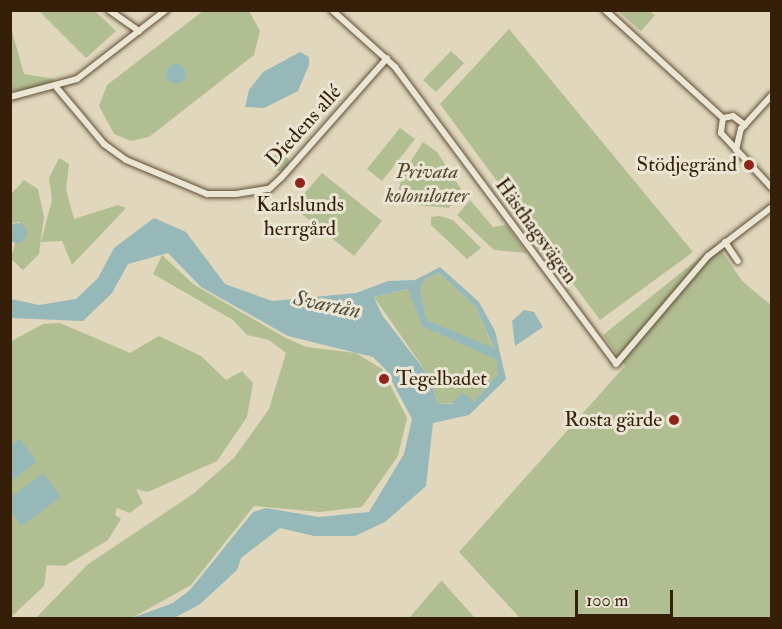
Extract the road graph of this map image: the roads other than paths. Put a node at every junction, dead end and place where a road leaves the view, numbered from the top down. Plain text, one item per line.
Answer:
1 (109, 10) edge
2 (166, 10) edge
3 (332, 10) edge
4 (605, 10) edge
5 (139, 31) junction
6 (387, 58) junction
7 (57, 88) junction
8 (771, 95) edge
9 (10, 97) edge
10 (723, 118) junction
11 (745, 124) junction
12 (736, 150) junction
13 (771, 188) edge
14 (771, 207) edge
15 (725, 242) junction
16 (738, 261) dead end

1 - 5 street
2 - 5 street
3 - 6 street, Hästhagsvägen
4 - 10 street
5 - 7 street
6 - 7 street, Diedens allé
6 - 15 street, Hästhagsvägen
7 - 9 street
8 - 11 street
10 - 11 street
10 - 12 street
11 - 12 street
12 - 13 street
14 - 15 street
15 - 16 street

